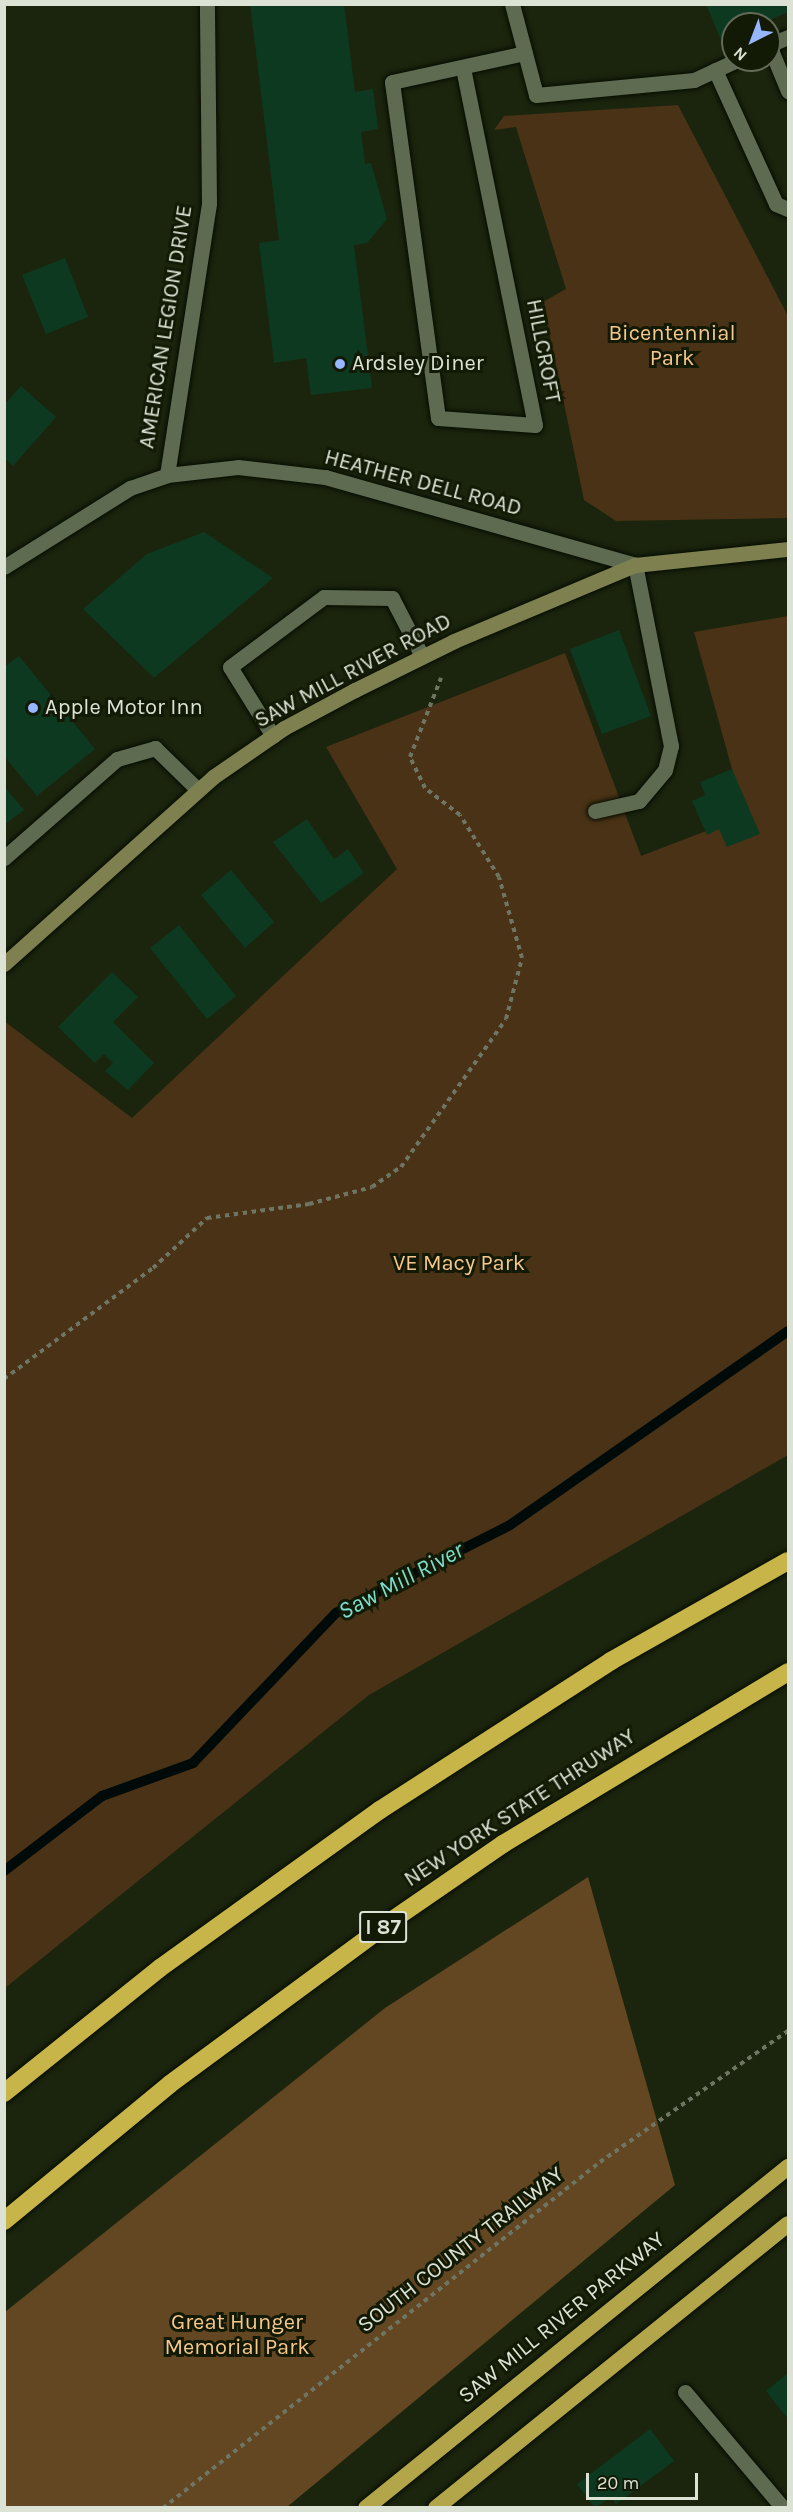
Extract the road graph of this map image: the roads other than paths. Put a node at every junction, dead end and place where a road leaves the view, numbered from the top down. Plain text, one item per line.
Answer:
1 (207, 4) edge
2 (512, 4) edge
3 (525, 53) junction
4 (721, 67) edge
5 (464, 68) junction
6 (715, 70) junction
7 (781, 72) edge
8 (789, 91) edge
9 (789, 209) edge
10 (167, 475) junction
11 (789, 549) edge
12 (635, 565) junction
13 (4, 567) edge
14 (422, 656) junction
15 (273, 736) junction
16 (198, 790) junction
17 (595, 811) dead end
18 (4, 858) edge
19 (4, 964) edge
20 (789, 1561) edge
21 (789, 1672) edge
22 (4, 2093) edge
23 (789, 2167) edge
24 (4, 2221) edge
25 (789, 2224) edge
26 (685, 2392) dead end
27 (366, 2508) edge
28 (436, 2508) edge
29 (783, 2508) edge

1 - 10 street, AMERICAN LEGION DRIVE
2 - 3 street
3 - 5 street, HILLCROFT
3 - 6 street
4 - 6 street
5 - 5 street, HILLCROFT
6 - 9 street
7 - 8 street
10 - 12 street, HEATHER DELL ROAD
10 - 13 street, HEATHER DELL ROAD
11 - 12 main road, SAW MILL RIVER ROAD
12 - 14 main road, SAW MILL RIVER ROAD
12 - 17 street
14 - 15 main road, SAW MILL RIVER ROAD
14 - 15 street
15 - 16 main road, SAW MILL RIVER ROAD
16 - 18 street
16 - 19 main road, SAW MILL RIVER ROAD
20 - 22 highway
21 - 24 highway, NEW YORK STATE THRUWAY / I 87
23 - 27 highway, SAW MILL RIVER PARKWAY
25 - 28 highway
26 - 29 street

